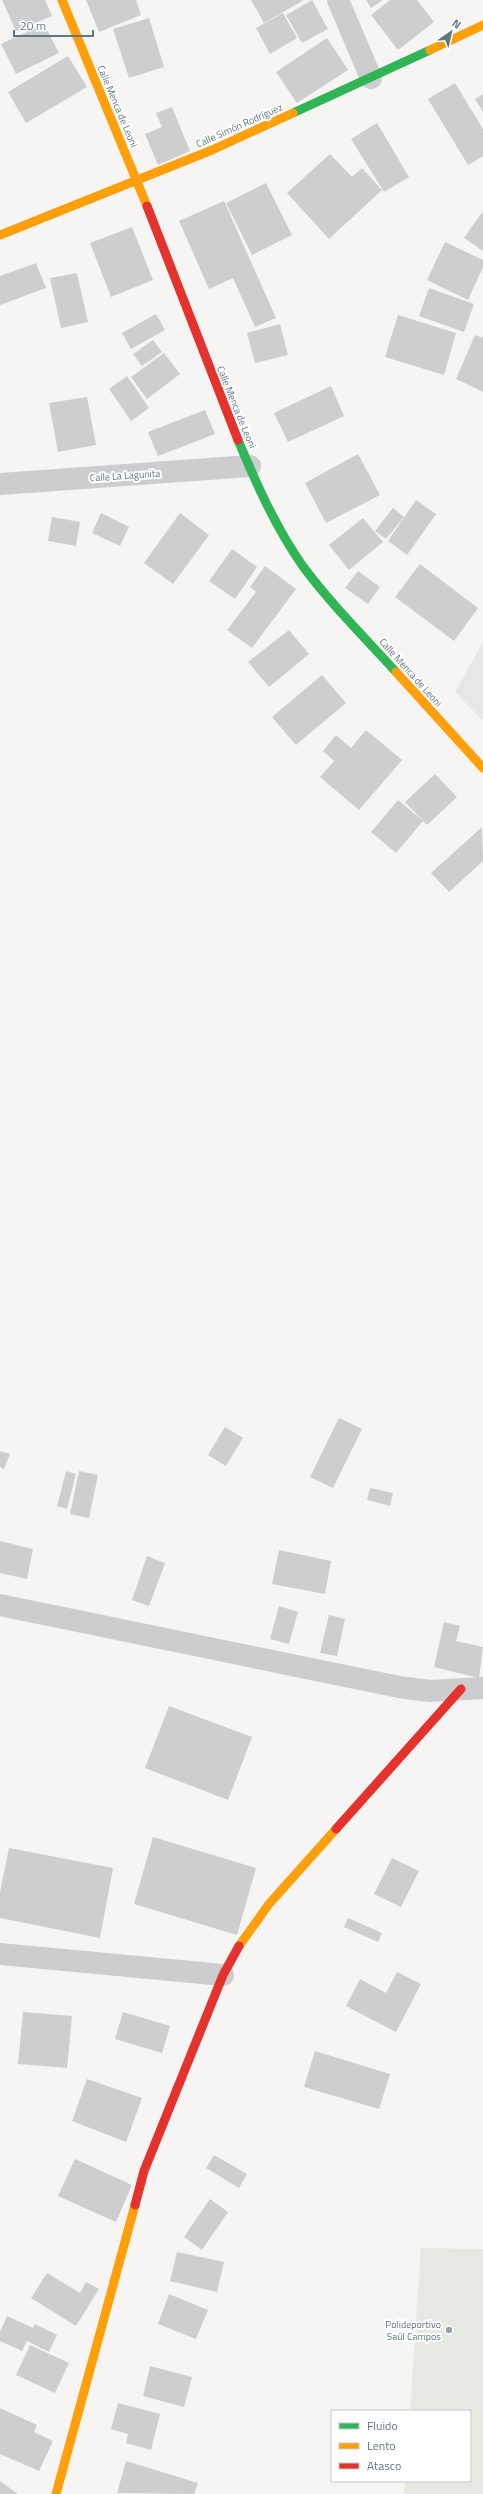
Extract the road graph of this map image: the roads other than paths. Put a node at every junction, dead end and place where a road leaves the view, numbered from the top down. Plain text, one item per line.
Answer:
1 (62, 0) edge
2 (338, 0) edge
3 (483, 25) edge
4 (371, 78) junction
5 (137, 181) junction
6 (0, 235) edge
7 (250, 466) junction
8 (0, 484) edge
9 (483, 768) edge
10 (0, 1605) edge
11 (483, 1688) edge
12 (461, 1689) junction
13 (0, 1954) edge
14 (223, 1975) junction
15 (56, 2494) edge

1 - 5 street, Calle Menca de Leoni
2 - 4 street
3 - 4 street, Calle Simón Rodríguez
4 - 5 street, Calle Simón Rodríguez
5 - 6 street, Calle Simón Rodríguez
5 - 7 street, Calle Menca de Leoni
7 - 8 street, Calle La Lagunita
7 - 9 street, Calle Menca de Leoni
10 - 12 street
11 - 12 street
12 - 14 street
13 - 14 street
14 - 15 street

